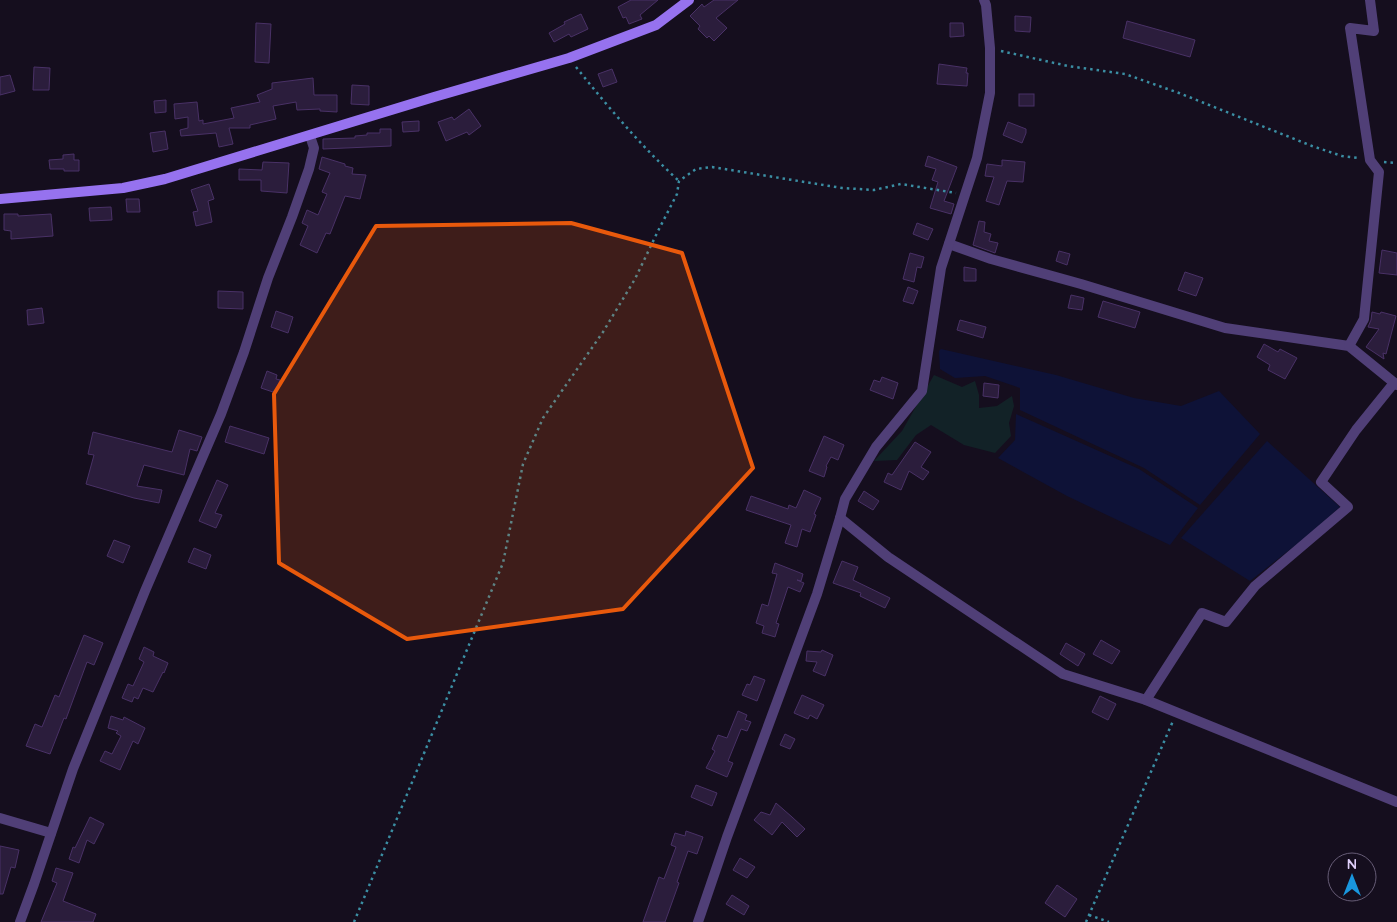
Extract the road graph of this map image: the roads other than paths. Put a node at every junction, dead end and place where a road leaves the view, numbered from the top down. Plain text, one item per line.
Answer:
1 (689, 0) edge
2 (984, 0) edge
3 (1370, 0) edge
4 (310, 136) junction
5 (0, 200) edge
6 (949, 244) junction
7 (1349, 346) junction
8 (1396, 384) edge
9 (840, 518) junction
10 (1146, 700) junction
11 (1397, 802) edge
12 (0, 818) edge
13 (51, 833) junction
14 (20, 922) edge
15 (698, 922) edge

1 - 4 street
2 - 6 street
3 - 7 street
4 - 5 street
4 - 13 street
6 - 7 street
6 - 9 street
7 - 8 street
8 - 10 street
9 - 10 street
9 - 15 street
10 - 11 street
12 - 13 street
13 - 14 street

